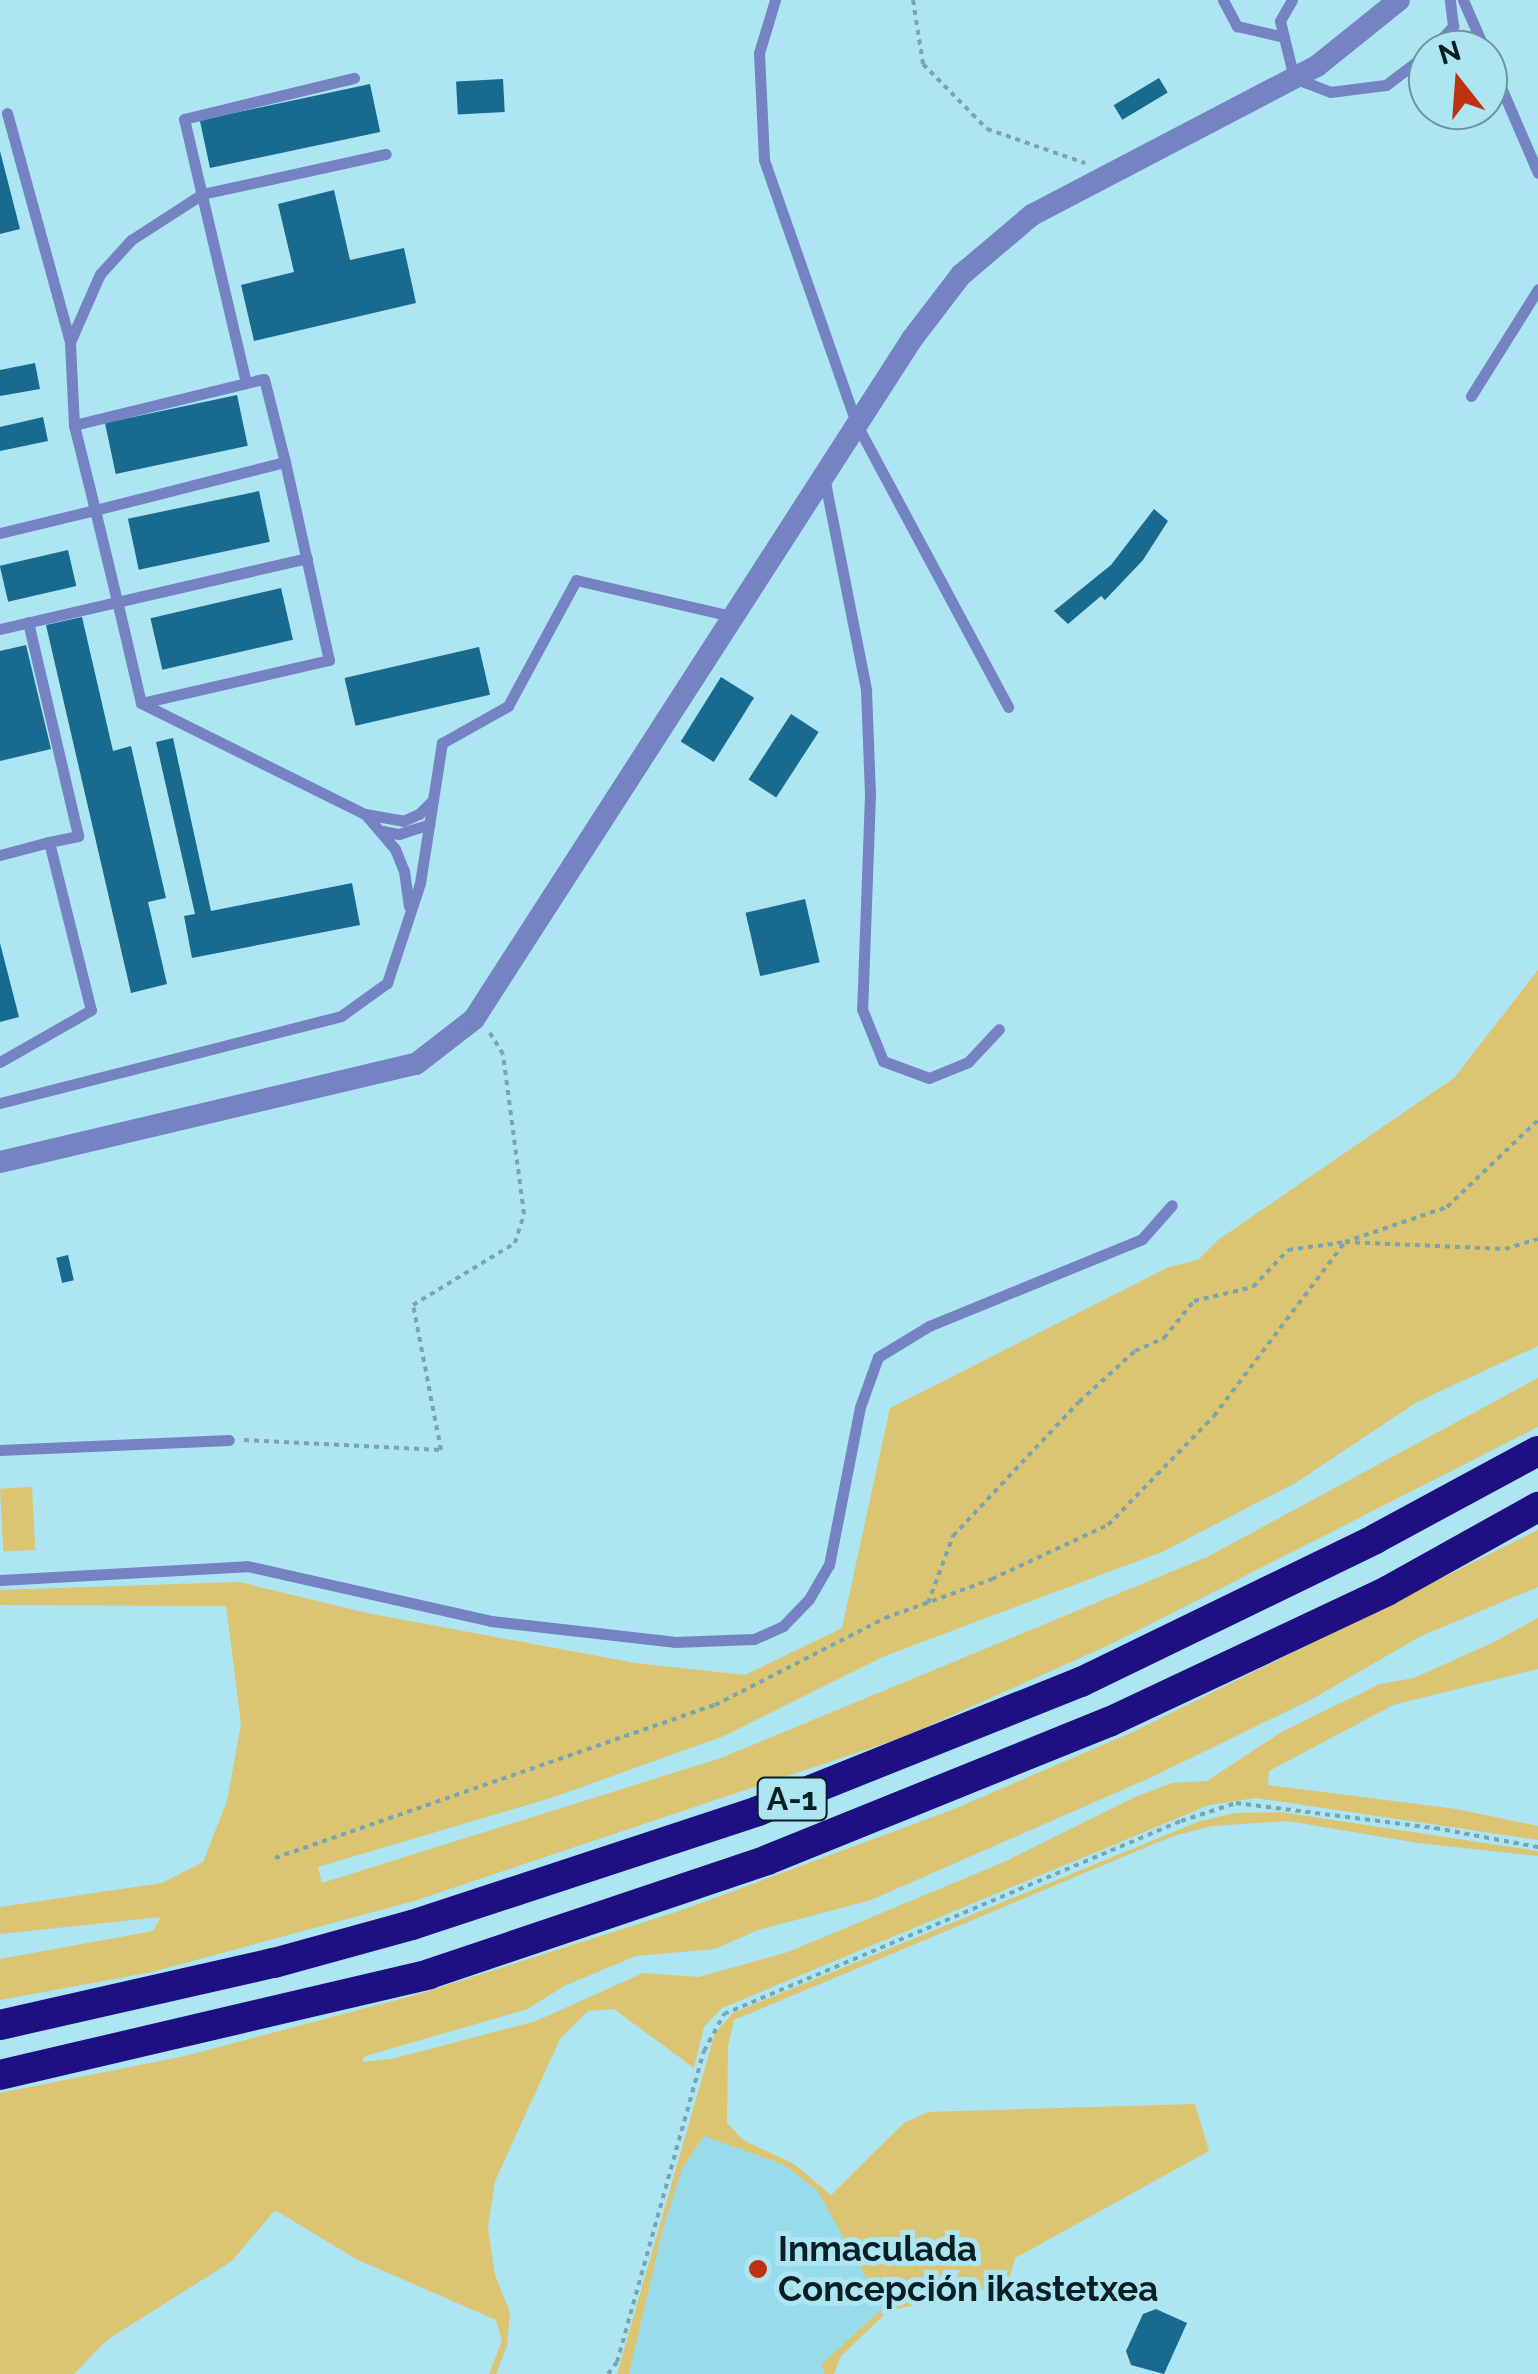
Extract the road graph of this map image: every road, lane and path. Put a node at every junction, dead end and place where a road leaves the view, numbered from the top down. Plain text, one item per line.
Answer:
1 (776, 0) edge
2 (913, 0) edge
3 (1223, 0) edge
4 (1292, 0) edge
5 (1399, 0) edge
6 (1450, 0) edge
7 (1463, 0) edge
8 (1449, 30) edge
9 (1476, 30) edge
10 (1284, 37) junction
11 (1408, 68) edge
12 (354, 78) dead end
13 (1294, 78) junction
14 (1508, 104) edge
15 (7, 114) dead end
16 (386, 154) dead end
17 (1114, 173) junction
18 (1538, 173) edge
19 (202, 194) junction
20 (1538, 289) edge
21 (70, 342) junction
22 (246, 384) junction
23 (1470, 396) dead end
24 (74, 425) junction
25 (857, 425) junction
26 (285, 462) junction
27 (824, 477) junction
28 (95, 510) junction
29 (0, 533) edge
30 (307, 558) junction
31 (116, 601) junction
32 (734, 617) junction
33 (28, 622) junction
34 (0, 629) edge
35 (142, 703) junction
36 (1008, 707) dead end
37 (433, 800) junction
38 (365, 814) junction
39 (429, 824) junction
40 (384, 831) junction
41 (50, 842) junction
42 (0, 855) edge
43 (409, 912) junction
44 (479, 1012) junction
45 (999, 1028) dead end
46 (0, 1062) edge
47 (0, 1103) edge
48 (1538, 1120) edge
49 (0, 1162) edge
50 (1172, 1205) dead end
51 (1538, 1239) edge
52 (1346, 1242) junction
53 (229, 1440) joint
54 (0, 1450) edge
55 (1538, 1451) edge
56 (1538, 1508) edge
57 (0, 1580) edge
58 (928, 1603) junction
59 (1538, 1847) edge
60 (275, 1858) dead end
61 (0, 2025) edge
62 (0, 2075) edge
63 (608, 2374) edge

1 - 25 lane
2 - 17 path
3 - 10 lane
4 - 10 lane
5 - 13 street
6 - 8 lane
7 - 9 lane
10 - 13 lane
11 - 13 lane
12 - 19 lane
13 - 17 street
14 - 18 lane
15 - 21 lane
16 - 19 lane
17 - 25 street
19 - 21 lane
19 - 22 lane
20 - 23 lane
21 - 24 lane
22 - 24 lane
22 - 26 lane
24 - 28 lane
25 - 27 street
25 - 36 lane
26 - 28 lane
26 - 30 lane
27 - 32 street
27 - 45 lane
28 - 29 lane
28 - 31 lane
30 - 31 lane
30 - 35 lane
31 - 33 lane
31 - 35 lane
32 - 37 lane
32 - 44 street
33 - 34 lane
33 - 41 lane
35 - 38 lane
37 - 38 lane
37 - 39 lane
38 - 40 lane
39 - 40 lane
39 - 43 lane
40 - 43 lane
41 - 42 lane
41 - 46 lane
43 - 47 lane
44 - 49 street
44 - 53 path
48 - 52 path
50 - 57 lane
51 - 52 path
52 - 58 path
52 - 58 path
53 - 54 lane
55 - 61 highway, A-1
56 - 62 highway, A-1
58 - 60 path
59 - 63 path

